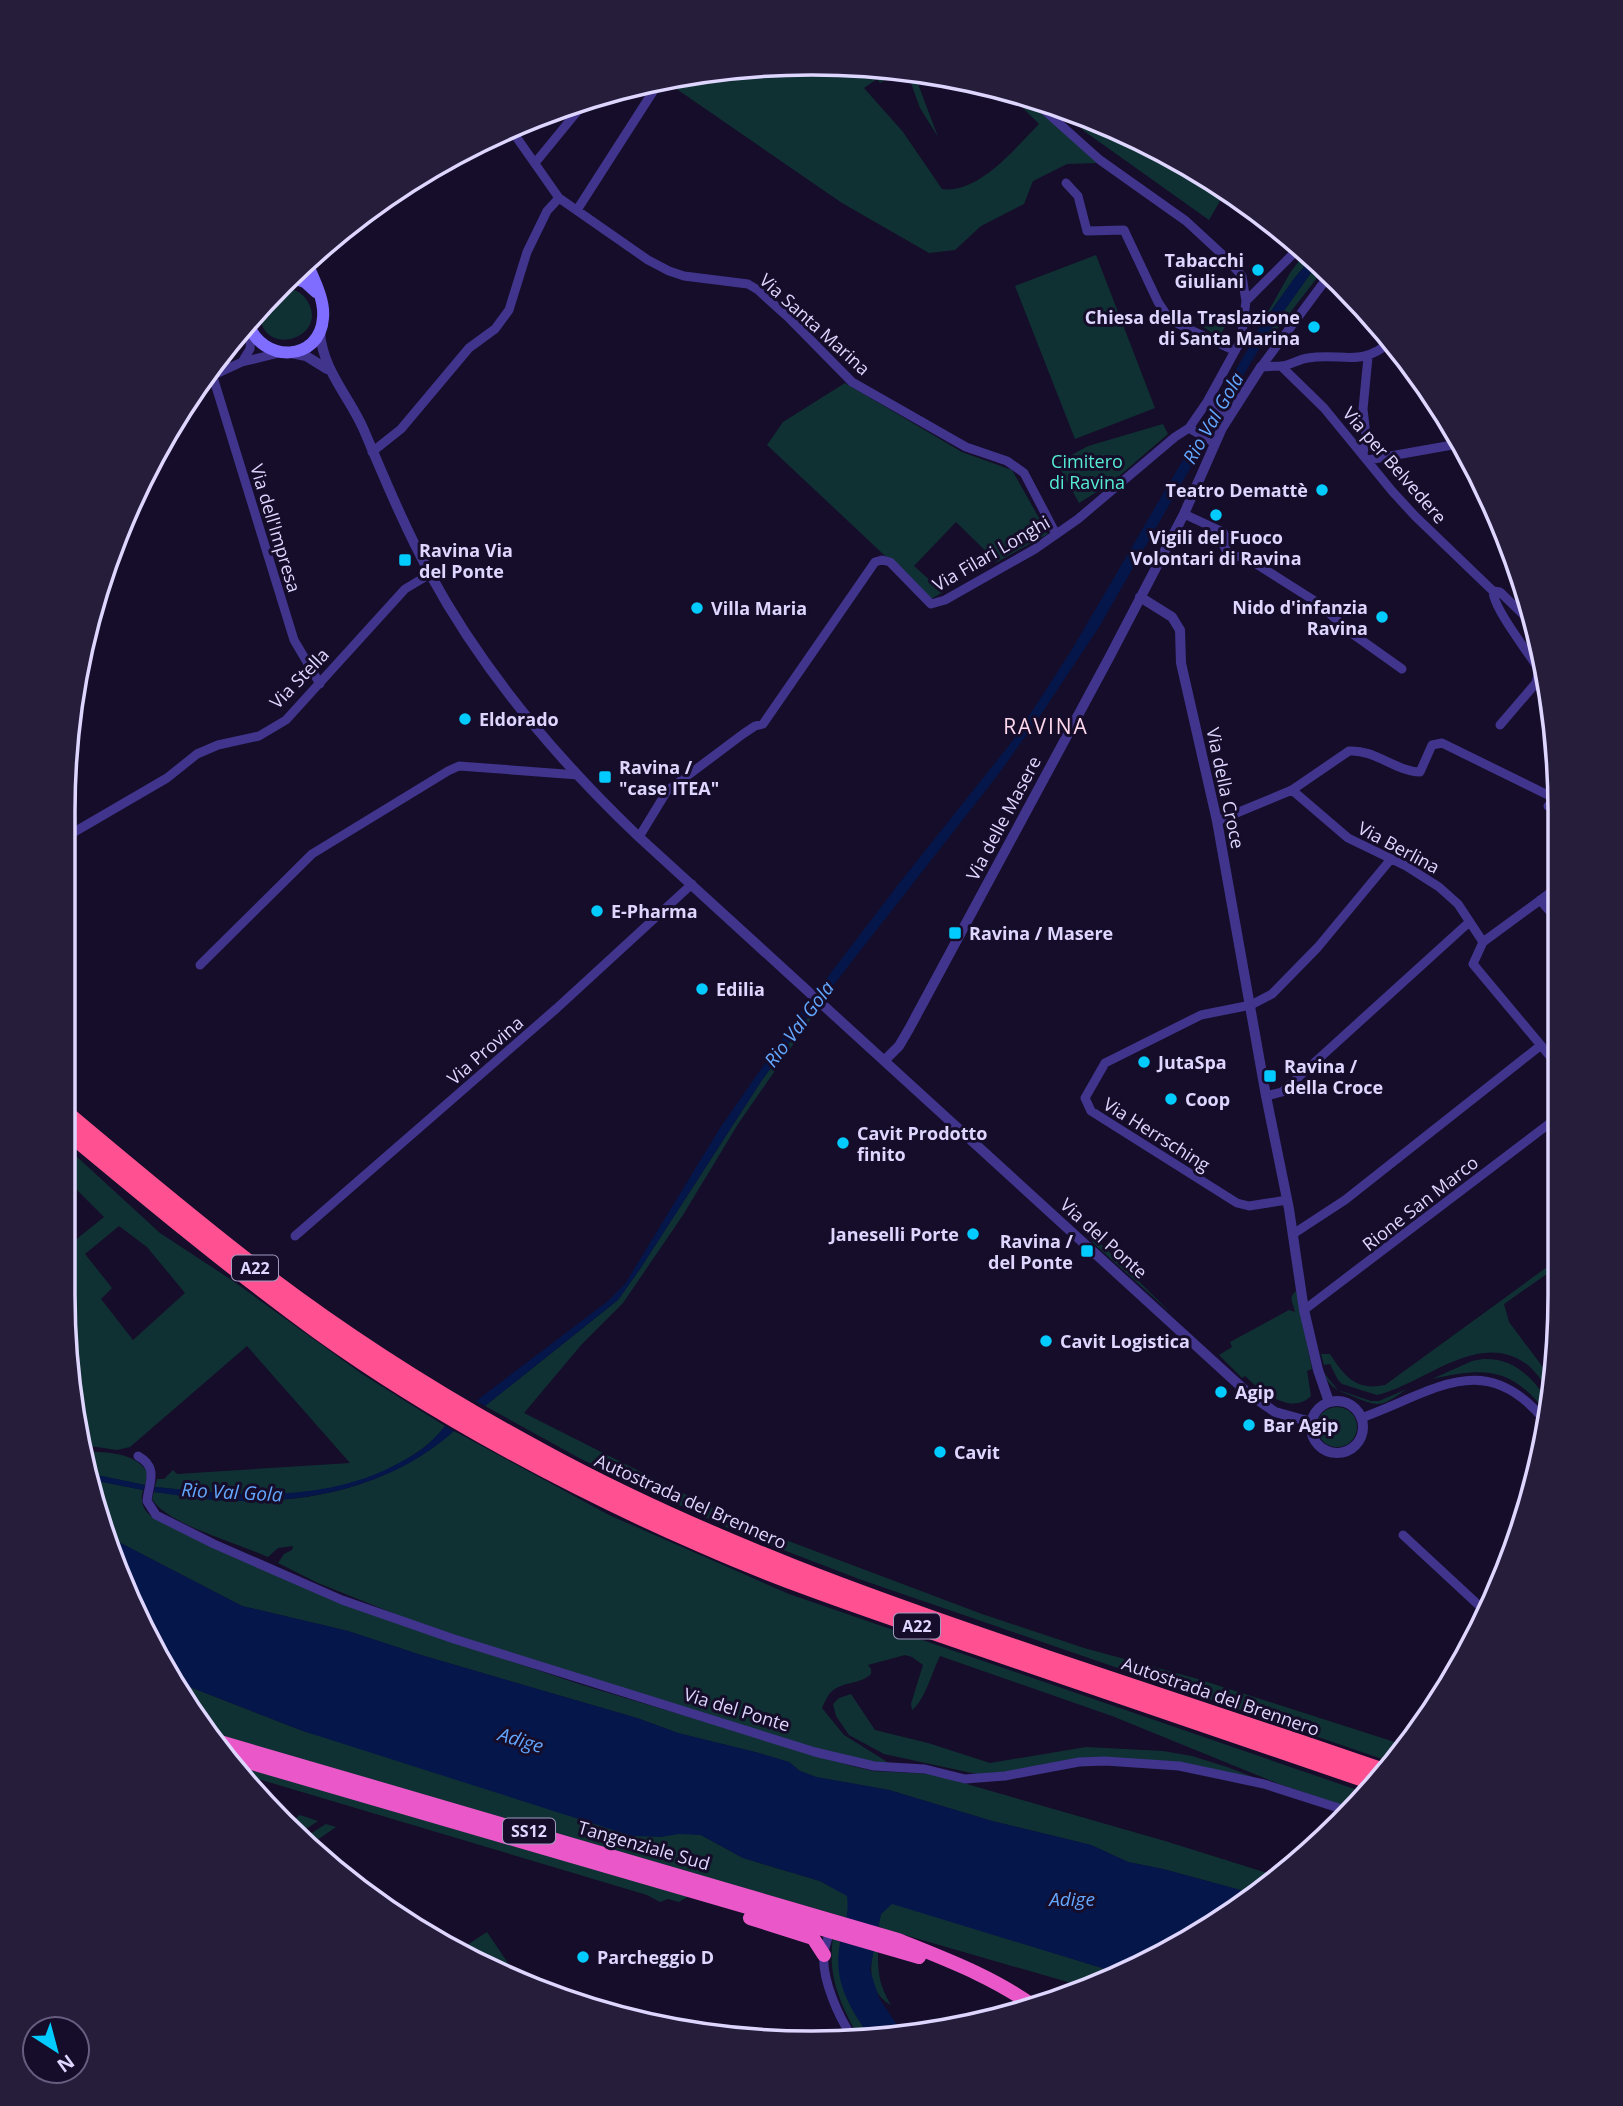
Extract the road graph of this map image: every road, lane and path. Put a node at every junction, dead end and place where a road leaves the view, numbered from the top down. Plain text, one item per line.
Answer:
1 (652, 93) edge
2 (575, 114) edge
3 (1049, 114) edge
4 (517, 137) edge
5 (535, 163) junction
6 (1066, 183) dead end
7 (559, 198) junction
8 (577, 210) junction
9 (1293, 254) edge
10 (310, 273) edge
11 (302, 281) edge
12 (1324, 283) edge
13 (320, 298) junction
14 (1246, 301) junction
15 (253, 332) edge
16 (320, 333) junction
17 (250, 336) edge
18 (1383, 347) edge
19 (1235, 351) junction
20 (285, 353) junction
21 (1368, 357) junction
22 (242, 362) junction
23 (1281, 366) junction
24 (1261, 367) junction
25 (329, 371) junction
26 (220, 372) edge
27 (211, 386) edge
28 (1219, 408) junction
29 (1189, 428) junction
30 (1207, 438) junction
31 (1450, 445) edge
32 (372, 452) junction
33 (1365, 457) junction
34 (1184, 514) junction
35 (1056, 534) junction
36 (430, 574) junction
37 (1493, 591) junction
38 (1140, 597) junction
39 (1520, 611) edge
40 (1532, 659) edge
41 (1402, 669) dead end
42 (1536, 682) edge
43 (320, 684) junction
44 (1500, 725) dead end
45 (578, 775) junction
46 (1292, 790) junction
47 (1548, 801) edge
48 (1217, 821) junction
49 (75, 832) edge
50 (639, 837) junction
51 (1391, 859) junction
52 (692, 884) junction
53 (1548, 894) edge
54 (1540, 900) junction
55 (1548, 909) edge
56 (1466, 925) dead end
57 (1483, 942) junction
58 (200, 965) dead end
59 (1251, 1005) junction
60 (1540, 1046) junction
61 (1548, 1055) edge
62 (885, 1060) junction
63 (1266, 1096) junction
64 (75, 1120) edge
65 (1548, 1125) edge
66 (75, 1137) edge
67 (1287, 1200) junction
68 (1293, 1234) junction
69 (295, 1236) dead end
70 (1304, 1310) junction
71 (1329, 1402) junction
72 (455, 1410) junction
73 (1538, 1414) edge
74 (1361, 1418) junction
75 (1311, 1422) junction
76 (483, 1426) junction
77 (138, 1456) dead end
78 (1404, 1535) dead end
79 (1479, 1605) edge
80 (228, 1745) edge
81 (242, 1761) edge
82 (1375, 1768) edge
83 (1365, 1780) edge
84 (1338, 1808) edge
85 (693, 1891) junction
86 (834, 1928) junction
87 (824, 1955) junction
88 (934, 1957) junction
89 (1023, 2000) edge
90 (1013, 2003) edge
91 (849, 2029) edge

1 - 8 street
2 - 5 street
3 - 14 street
4 - 5 street, Via Santa Marina
5 - 7 street, Via Santa Marina
6 - 19 street
7 - 8 street, Via Santa Marina
7 - 32 street
8 - 35 street, Via Santa Marina
9 - 14 street
10 - 13 main road
11 - 13 main road
12 - 24 street
13 - 16 main road
14 - 19 street, Via Filari Longhi
15 - 20 main road
16 - 20 main road
16 - 25 street
17 - 22 street
18 - 21 street
19 - 28 street, Via Filari Longhi
20 - 22 street
20 - 25 street
21 - 23 street
21 - 33 street
22 - 26 street
23 - 24 street
23 - 33 street, Via per Belvedere
24 - 28 street, Via delle Masere
25 - 32 street
27 - 43 street, Via dell'Impresa
28 - 29 street, Via Filari Longhi
28 - 30 street, Via delle Masere
29 - 30 street
29 - 35 street, Via Filari Longhi
30 - 34 street, Via delle Masere
31 - 33 street
32 - 36 street
33 - 37 street, Via per Belvedere
34 - 38 street, Via delle Masere
34 - 41 street
35 - 50 street, Via Filari Longhi
36 - 43 street, Via Stella
36 - 45 street
37 - 39 street, Via per Belvedere
37 - 40 street
38 - 48 street, Via della Croce
38 - 62 street, Via delle Masere
42 - 44 street
43 - 49 street, Via Stella
45 - 50 street
45 - 58 street
46 - 47 street
46 - 48 street
46 - 51 street, Via Berlina
48 - 59 street, Via della Croce
50 - 52 street
51 - 57 street, Via Berlina
51 - 59 street
52 - 62 street
52 - 69 street, Via Provina
53 - 54 street
54 - 55 street
54 - 57 street
56 - 63 street
57 - 60 street
59 - 63 street, Via della Croce
59 - 67 street, Via Herrsching
60 - 61 street
60 - 68 street
62 - 75 street, Via del Ponte
63 - 67 street, Via della Croce
64 - 72 highway, Autostrada del Brennero / A22
65 - 70 street, Rione San Marco
66 - 72 highway, Autostrada del Brennero / A22
67 - 68 street, Via della Croce
68 - 70 street, Via della Croce
70 - 71 street, Via della Croce
71 - 74 street
71 - 75 street
72 - 76 highway, Autostrada del Brennero / A22
73 - 74 street
74 - 75 street
76 - 82 highway, Autostrada del Brennero / A22
76 - 83 highway, Autostrada del Brennero / A22
77 - 84 street, Via del Ponte
78 - 79 street
80 - 86 highway, Tangenziale Sud / SS12
81 - 85 highway, Tangenziale Sud / SS12
85 - 86 highway, Tangenziale Sud / SS12
85 - 87 highway
86 - 87 street
86 - 88 highway, Tangenziale Sud / SS12
87 - 91 street
88 - 89 highway, SS12
88 - 90 highway, SS12

